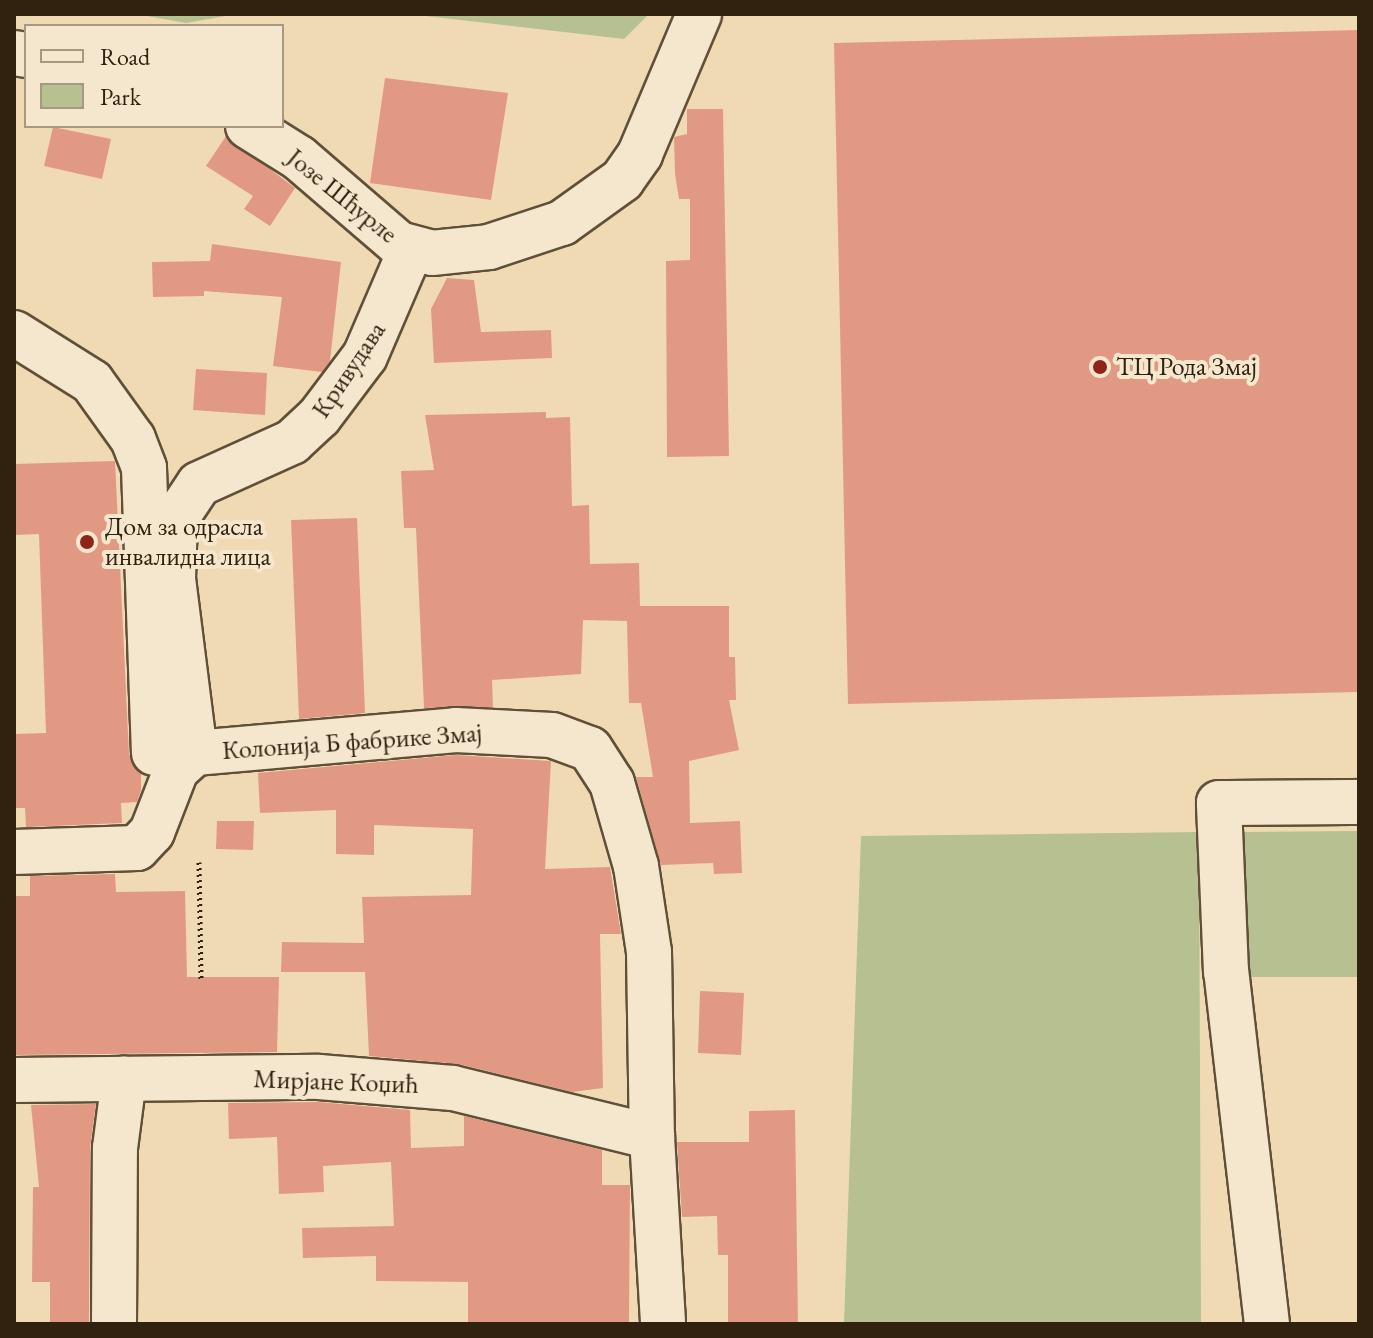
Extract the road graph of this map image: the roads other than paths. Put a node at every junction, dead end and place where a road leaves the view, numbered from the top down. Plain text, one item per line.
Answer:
1 (699, 14) edge
2 (251, 128) edge
3 (411, 249) junction
4 (14, 333) edge
5 (174, 753) junction
6 (1359, 802) edge
7 (14, 852) edge
8 (124, 1079) junction
9 (14, 1080) edge
10 (652, 1137) junction
11 (114, 1324) edge
12 (663, 1324) edge
13 (1267, 1324) edge

1 - 3 street, Јозе Шћурле
2 - 3 street, Јозе Шћурле
3 - 5 street, Кривудава
4 - 5 street
5 - 7 street, Колонија Б фабрике Змај
5 - 10 street, Колонија Б фабрике Змај
6 - 13 street
8 - 9 street, Мирјане Коџић
8 - 10 street, Мирјане Коџић
8 - 11 street
10 - 12 street, Колонија Б фабрике Змај

